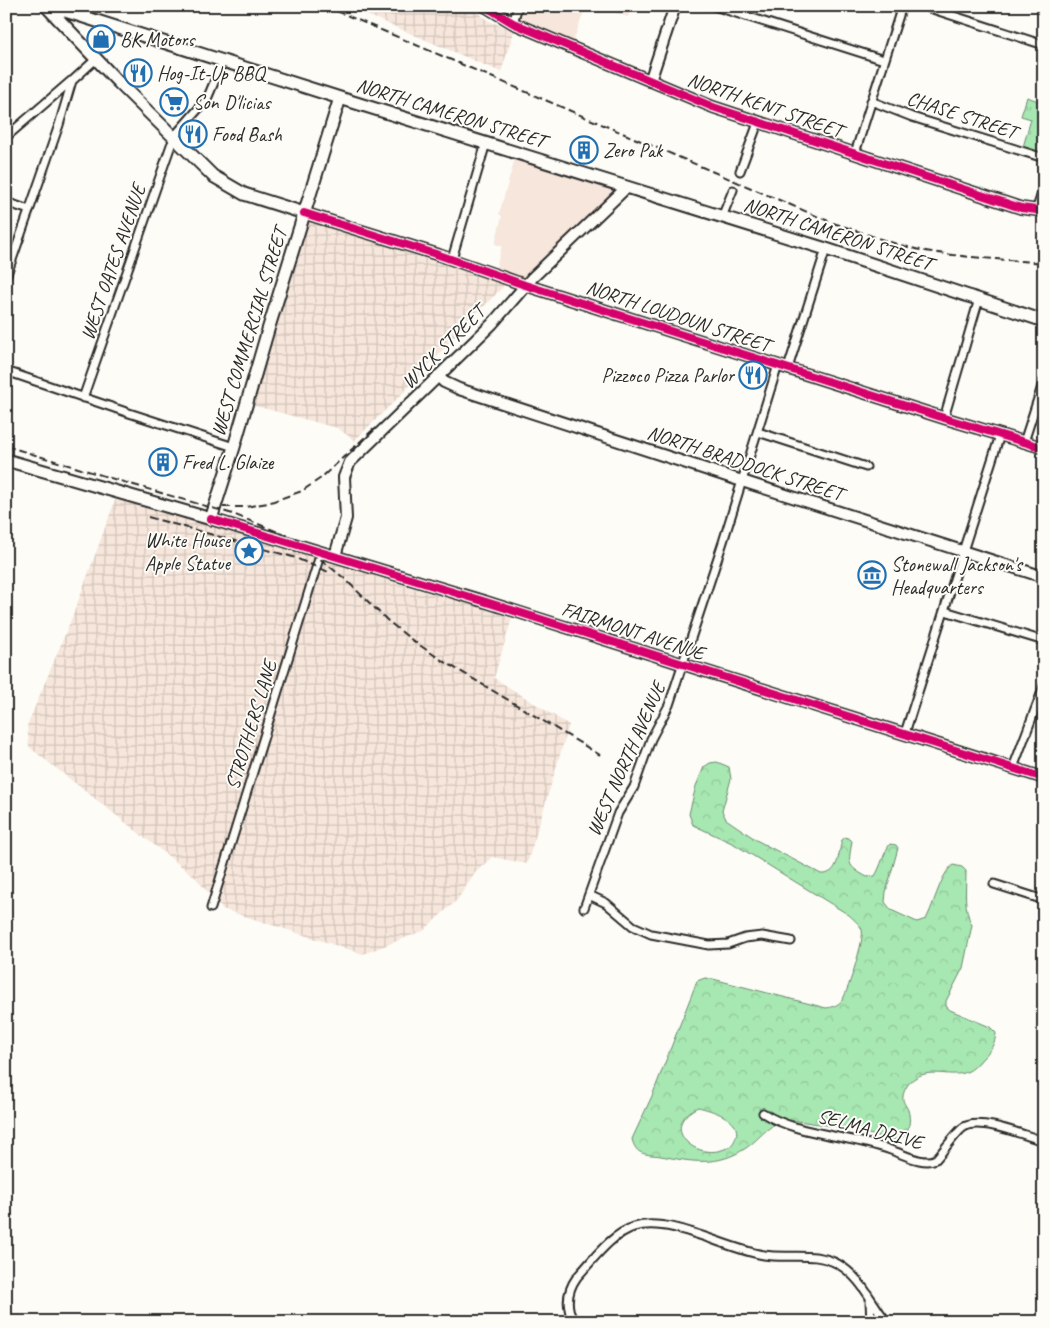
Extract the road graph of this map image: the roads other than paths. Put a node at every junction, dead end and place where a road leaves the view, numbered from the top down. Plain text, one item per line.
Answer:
1 (484, 6) edge
2 (518, 6) edge
3 (675, 6) edge
4 (714, 6) edge
5 (902, 6) edge
6 (923, 6) edge
7 (47, 7) edge
8 (62, 14) junction
9 (513, 23) junction
10 (1044, 44) edge
11 (96, 59) junction
12 (884, 60) junction
13 (223, 61) junction
14 (72, 81) junction
15 (650, 81) junction
16 (340, 98) junction
17 (871, 101) junction
18 (758, 123) junction
19 (6, 136) edge
20 (174, 138) junction
21 (486, 143) junction
22 (855, 153) junction
23 (1044, 158) edge
24 (740, 171) dead end
25 (627, 187) junction
26 (1044, 187) edge
27 (733, 190) dead end
28 (6, 202) edge
29 (29, 210) junction
30 (1040, 211) edge
31 (304, 214) junction
32 (722, 217) junction
33 (826, 249) junction
34 (452, 259) junction
35 (6, 277) edge
36 (526, 285) junction
37 (979, 299) junction
38 (1044, 321) edge
39 (783, 367) junction
40 (6, 371) edge
41 (438, 376) junction
42 (1044, 380) edge
43 (83, 398) junction
44 (944, 418) junction
45 (758, 432) junction
46 (1000, 435) junction
47 (1024, 442) junction
48 (234, 447) junction
49 (1044, 448) edge
50 (6, 460) edge
51 (866, 467) dead end
52 (742, 481) junction
53 (212, 518) junction
54 (963, 551) junction
55 (321, 552) junction
56 (335, 556) junction
57 (1044, 577) edge
58 (945, 611) junction
59 (1044, 641) edge
60 (683, 665) junction
61 (1044, 686) edge
62 (1041, 703) edge
63 (905, 733) junction
64 (1014, 768) junction
65 (1044, 778) edge
66 (994, 884) dead end
67 (588, 895) junction
68 (1044, 900) edge
69 (211, 908) dead end
70 (584, 908) dead end
71 (791, 941) dead end
72 (763, 1113) dead end
73 (1044, 1141) edge
74 (869, 1296) junction
75 (574, 1322) edge
76 (872, 1322) edge
77 (887, 1322) edge

1 - 9 street, NORTH KENT STREET
2 - 9 street
3 - 15 street
4 - 12 street
5 - 12 street
6 - 10 street
7 - 8 main road, NORTH LOUDOUN STREET
8 - 11 main road, NORTH LOUDOUN STREET
8 - 13 main road, NORTH CAMERON STREET
9 - 15 street, NORTH KENT STREET
11 - 14 street
11 - 20 main road, NORTH LOUDOUN STREET
12 - 17 street
13 - 16 main road, NORTH CAMERON STREET
13 - 20 street
14 - 19 street
14 - 29 street
15 - 18 street, NORTH KENT STREET
16 - 21 main road, NORTH CAMERON STREET
16 - 31 main road, WEST COMMERCIAL STREET
17 - 22 street
17 - 23 street, CHASE STREET
18 - 22 street, NORTH KENT STREET
18 - 24 street
20 - 31 main road, NORTH LOUDOUN STREET
20 - 43 street, WEST OATES AVENUE
21 - 25 main road, NORTH CAMERON STREET
21 - 34 street
22 - 30 street, NORTH KENT STREET
25 - 32 main road, NORTH CAMERON STREET
25 - 36 street, WYCK STREET
26 - 30 street
27 - 32 street
28 - 29 street
29 - 35 street
31 - 34 street, NORTH LOUDOUN STREET
31 - 48 main road, WEST COMMERCIAL STREET
32 - 33 main road, NORTH CAMERON STREET
33 - 37 main road, NORTH CAMERON STREET
33 - 39 street, WEST NORTH AVENUE
34 - 36 street, NORTH LOUDOUN STREET
36 - 39 street, NORTH LOUDOUN STREET
36 - 41 street, WYCK STREET
37 - 38 main road, NORTH CAMERON STREET
37 - 44 street
39 - 44 street, NORTH LOUDOUN STREET
39 - 45 street, WEST NORTH AVENUE
40 - 43 street
41 - 52 street, NORTH BRADDOCK STREET
41 - 56 street, WYCK STREET
42 - 47 street
43 - 48 street
44 - 46 street, NORTH LOUDOUN STREET
45 - 51 street
45 - 52 street, WEST NORTH AVENUE
46 - 47 street, NORTH LOUDOUN STREET
46 - 54 street
47 - 49 street, NORTH LOUDOUN STREET
48 - 53 main road, WEST COMMERCIAL STREET
50 - 53 main road, FAIRMONT AVENUE
52 - 54 street, NORTH BRADDOCK STREET
52 - 60 street, WEST NORTH AVENUE
53 - 55 street, FAIRMONT AVENUE
54 - 57 street, NORTH BRADDOCK STREET
54 - 58 street
55 - 56 street, FAIRMONT AVENUE
55 - 69 street, STROTHERS LANE
56 - 60 street, FAIRMONT AVENUE
58 - 59 street
58 - 63 street
60 - 63 street, FAIRMONT AVENUE
60 - 67 street, WEST NORTH AVENUE
61 - 62 street
62 - 64 street
63 - 64 street, FAIRMONT AVENUE
64 - 65 street, FAIRMONT AVENUE
66 - 68 street
67 - 70 street, WEST NORTH AVENUE
67 - 71 street
72 - 73 street, SELMA DRIVE
74 - 75 street
74 - 76 street
74 - 77 street

